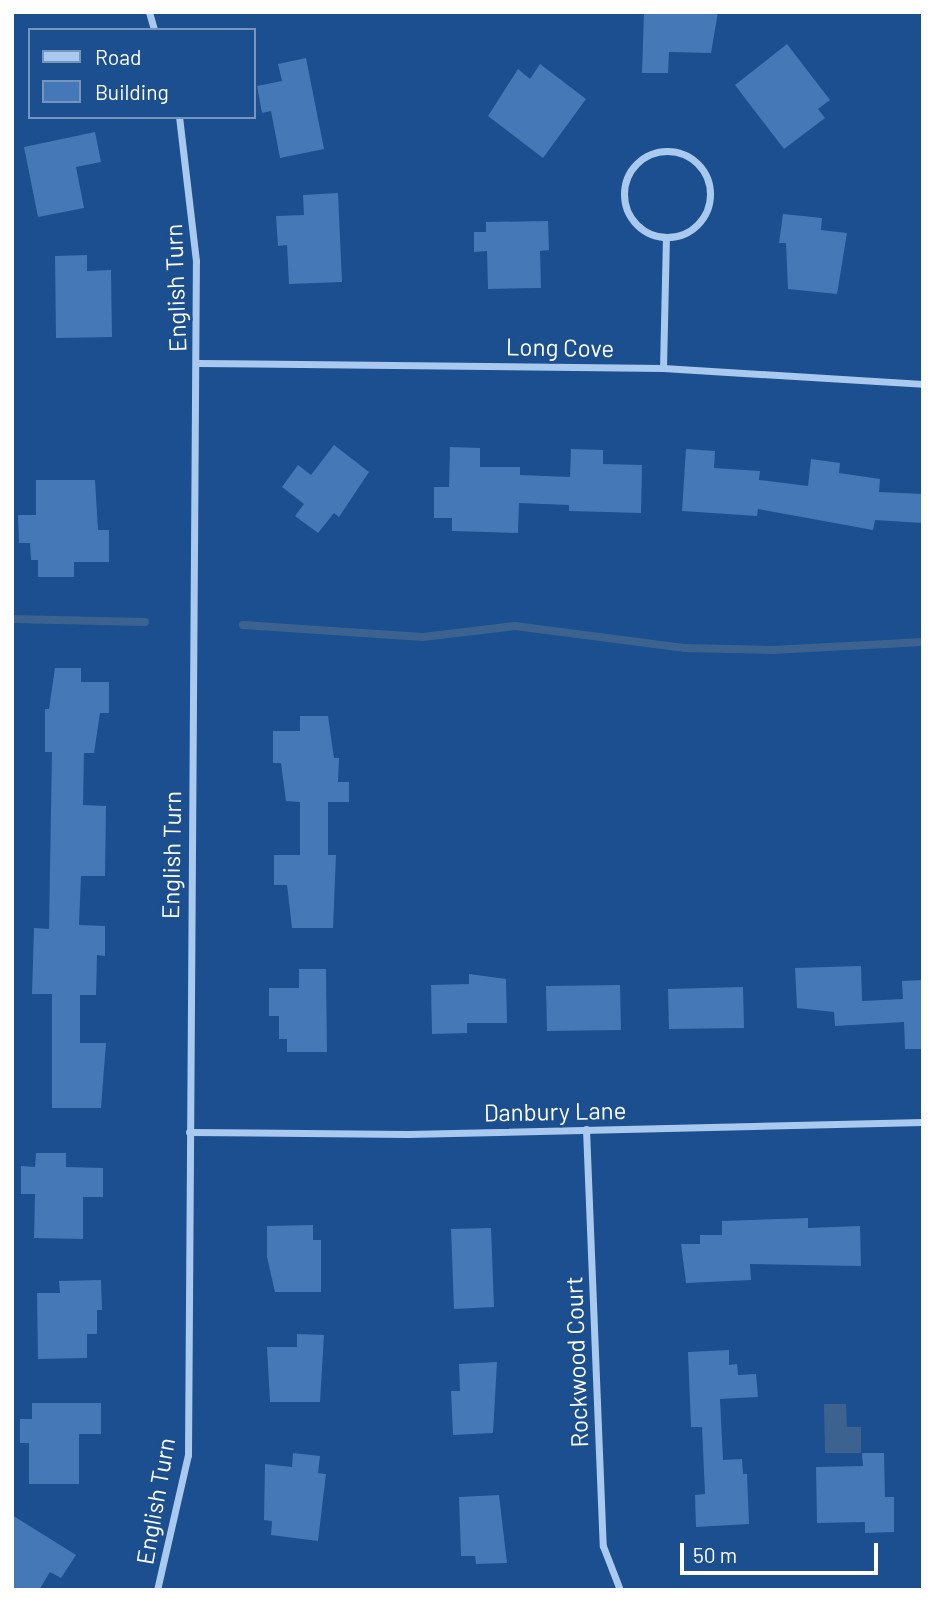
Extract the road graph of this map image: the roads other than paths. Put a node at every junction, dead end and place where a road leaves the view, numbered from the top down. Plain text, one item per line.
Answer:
1 (179, 119) edge
2 (667, 238) junction
3 (197, 363) junction
4 (663, 368) junction
5 (923, 384) edge
6 (923, 1122) edge
7 (586, 1129) junction
8 (189, 1132) junction
9 (157, 1590) edge
10 (620, 1590) edge

1 - 3 street, English Turn
2 - 2 street
2 - 4 street
3 - 4 street, Long Cove
3 - 8 street, English Turn
4 - 5 street, Long Cove
6 - 7 street, Danbury Lane
7 - 8 street, Danbury Lane
7 - 10 street, Rockwood Court
8 - 9 street, English Turn

